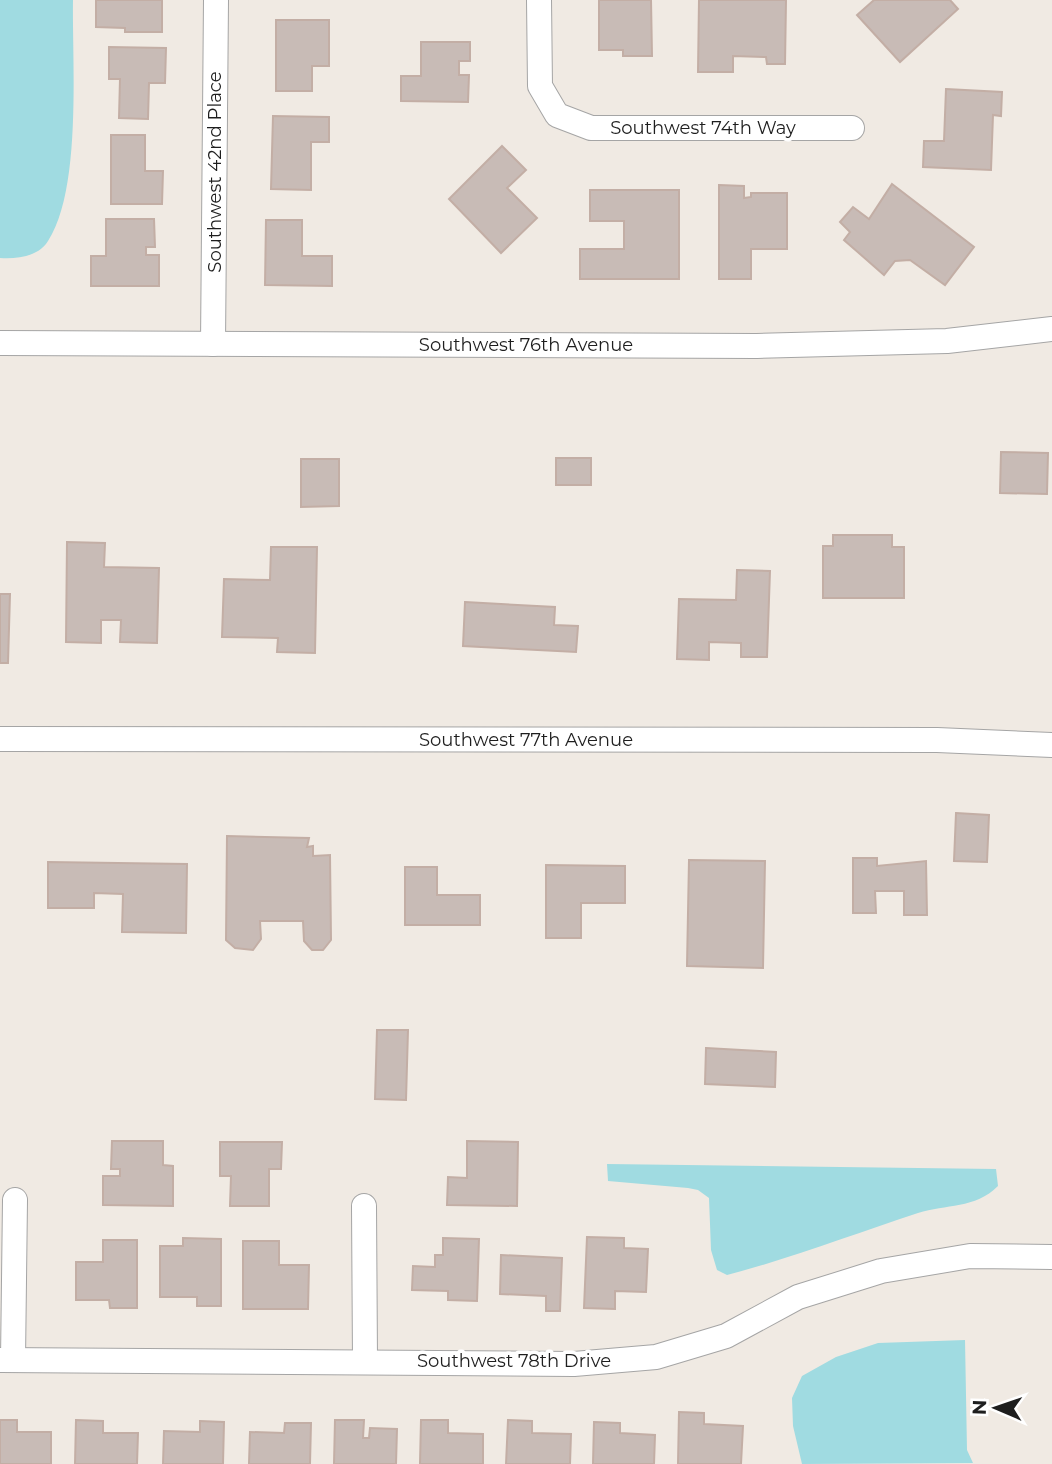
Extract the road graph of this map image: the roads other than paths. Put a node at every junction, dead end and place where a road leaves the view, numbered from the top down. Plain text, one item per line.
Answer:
1 (216, 0) edge
2 (540, 0) edge
3 (852, 128) dead end
4 (1052, 329) edge
5 (0, 343) edge
6 (213, 344) junction
7 (0, 739) edge
8 (1052, 745) edge
9 (15, 1200) dead end
10 (364, 1206) dead end
11 (1052, 1257) edge
12 (6, 1360) edge
13 (365, 1360) junction

1 - 6 street, Southwest 42nd Place
2 - 3 street, Southwest 74th Way
4 - 6 street, Southwest 76th Avenue
5 - 6 street, Southwest 76th Avenue
7 - 8 street, Southwest 77th Avenue
9 - 12 street
10 - 13 street
11 - 13 street, Southwest 78th Drive
12 - 13 street, Southwest 78th Drive

